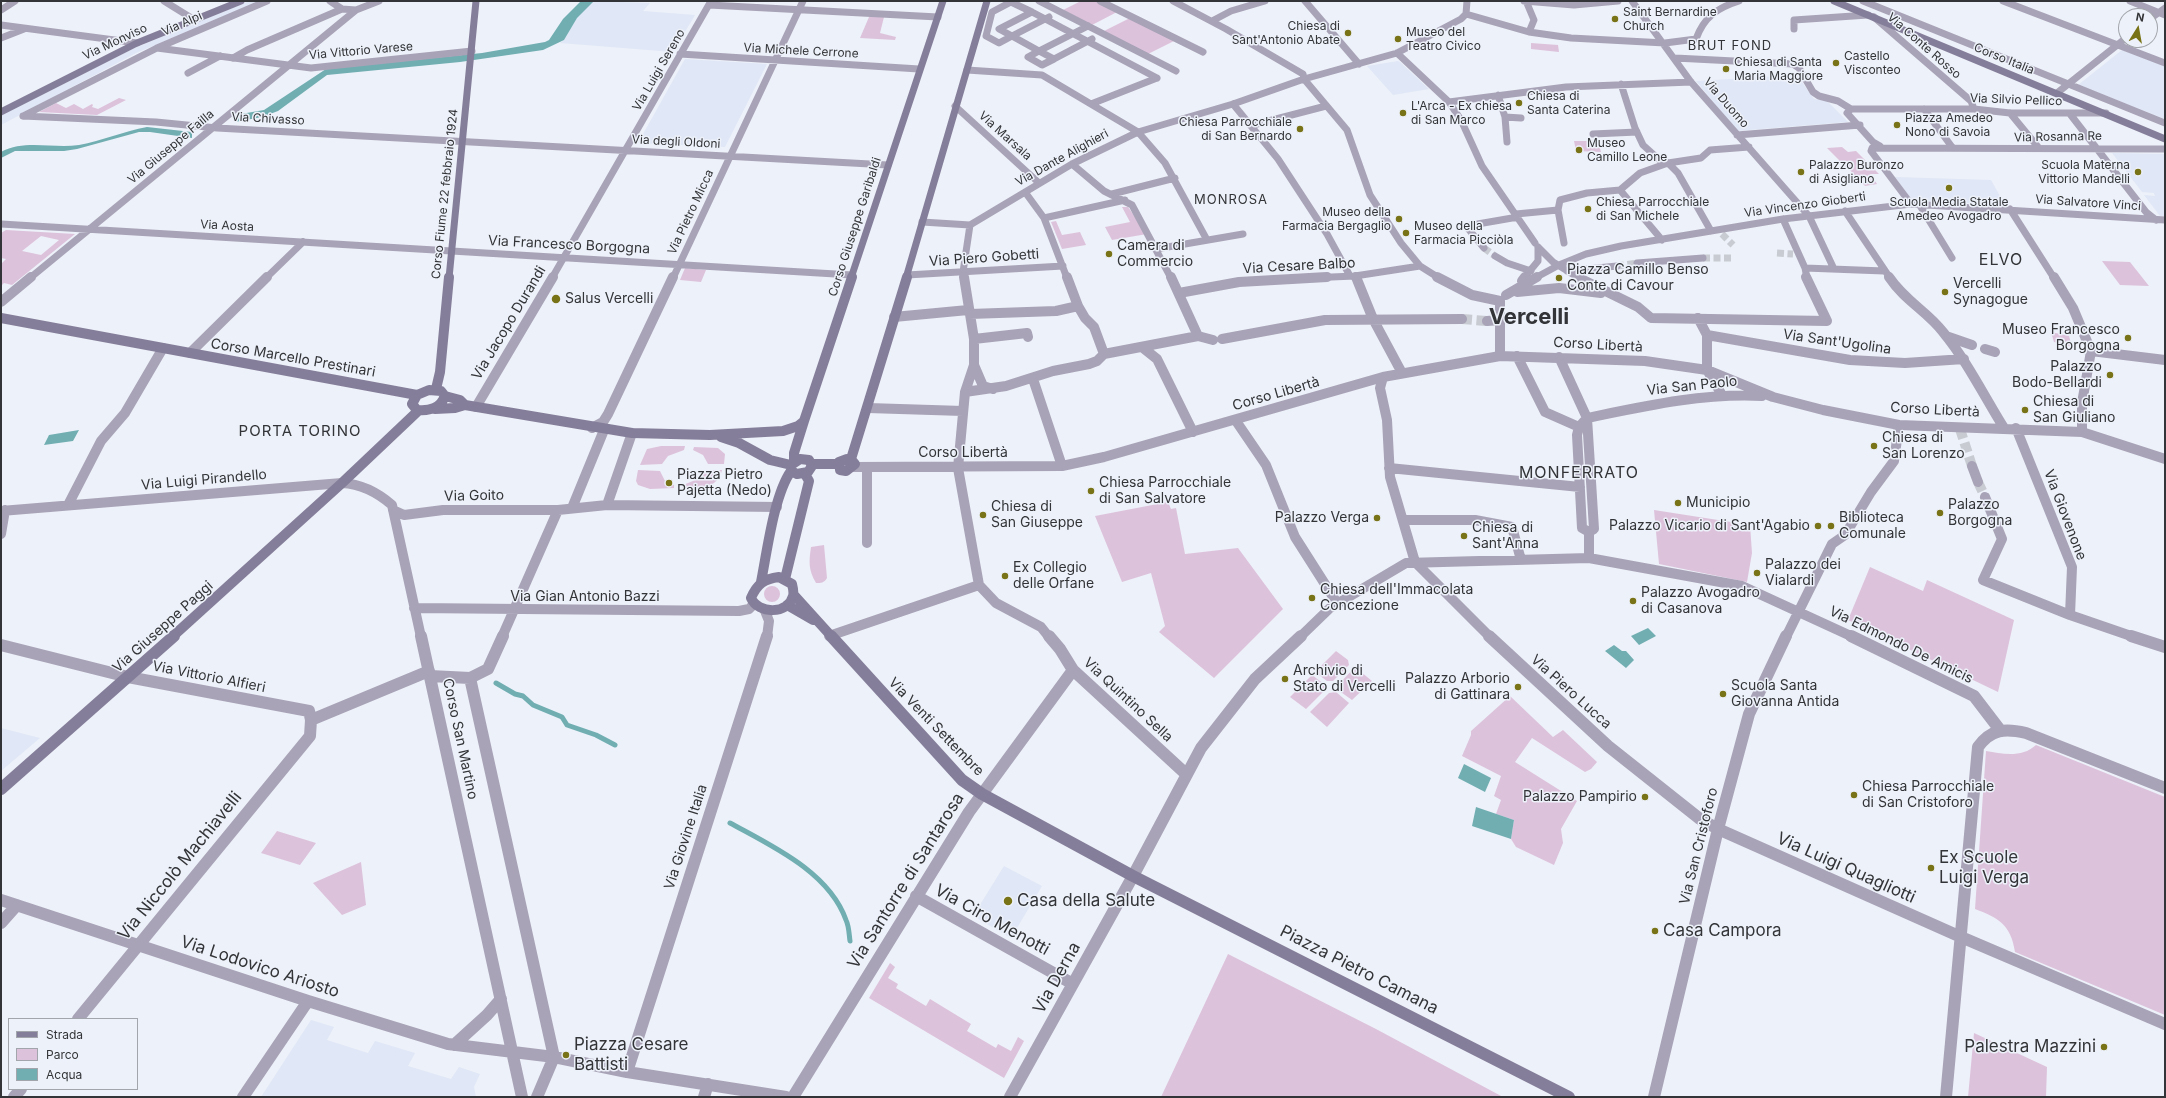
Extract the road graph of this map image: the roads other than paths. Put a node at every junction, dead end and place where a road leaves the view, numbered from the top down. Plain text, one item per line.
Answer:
1 (15, 1) edge
2 (164, 1) edge
3 (241, 1) edge
4 (267, 1) edge
5 (330, 1) edge
6 (379, 1) edge
7 (476, 1) edge
8 (803, 1) edge
9 (943, 1) edge
10 (987, 1) edge
11 (1011, 1) edge
12 (1039, 1) edge
13 (1100, 1) edge
14 (1265, 1) edge
15 (1306, 1) edge
16 (1467, 1) edge
17 (1525, 1) edge
18 (1618, 1) edge
19 (1632, 1) edge
20 (1739, 1) edge
21 (1834, 1) edge
22 (1858, 1) edge
23 (1863, 1) edge
24 (2003, 1) edge
25 (2130, 1) edge
26 (1176, 2) edge
27 (710, 3) edge
28 (1047, 5) junction
29 (1847, 6) junction
30 (2148, 8) edge
31 (2165, 8) edge
32 (342, 9) junction
33 (1, 10) edge
34 (356, 10) junction
35 (799, 10) junction
36 (1032, 12) junction
37 (1060, 12) junction
38 (2158, 12) joint
39 (1466, 14) junction
40 (2165, 15) edge
41 (1871, 16) junction
42 (938, 17) junction
43 (1046, 19) junction
44 (193, 20) junction
45 (1212, 22) junction
46 (1, 25) edge
47 (1088, 26) junction
48 (24, 29) junction
49 (1794, 30) dead end
50 (1529, 32) junction
51 (1074, 34) junction
52 (1103, 34) junction
53 (1012, 36) junction
54 (1, 38) edge
55 (1088, 41) junction
56 (137, 43) junction
57 (1665, 43) junction
58 (2117, 46) junction
59 (157, 48) junction
60 (1040, 51) junction
61 (1203, 52) dead end
62 (1398, 53) junction
63 (680, 54) junction
64 (472, 55) junction
65 (220, 56) junction
66 (232, 58) junction
67 (1675, 58) junction
68 (1054, 59) junction
69 (776, 61) junction
70 (2165, 63) edge
71 (1359, 64) junction
72 (288, 65) junction
73 (920, 69) junction
74 (967, 70) junction
75 (1176, 71) dead end
76 (188, 73) dead end
77 (1304, 79) junction
78 (1691, 82) junction
79 (2068, 83) junction
80 (1621, 84) junction
81 (2056, 92) junction
82 (1498, 95) junction
83 (1449, 102) junction
84 (1091, 104) junction
85 (1233, 104) junction
86 (955, 106) junction
87 (1326, 106) junction
88 (1924, 108) junction
89 (1851, 109) junction
90 (1974, 109) junction
91 (1, 112) edge
92 (2010, 113) junction
93 (2107, 113) junction
94 (2070, 114) junction
95 (23, 116) joint
96 (1505, 117) junction
97 (1521, 118) dead end
98 (2165, 123) edge
99 (1253, 125) junction
100 (1860, 125) junction
101 (214, 127) junction
102 (1138, 132) junction
103 (1637, 132) junction
104 (1593, 134) dead end
105 (1737, 135) junction
106 (2165, 139) edge
107 (463, 140) junction
108 (1507, 142) dead end
109 (1880, 146) junction
110 (1748, 147) junction
111 (1952, 147) junction
112 (2038, 147) junction
113 (2097, 147) junction
114 (2165, 149) edge
115 (626, 150) junction
116 (731, 156) junction
117 (1666, 163) junction
118 (1072, 164) junction
119 (888, 165) junction
120 (1175, 178) junction
121 (1039, 183) junction
122 (1620, 190) junction
123 (1025, 192) junction
124 (1112, 194) junction
125 (1125, 200) junction
126 (1915, 204) junction
127 (2010, 209) junction
128 (1558, 210) junction
129 (1845, 210) junction
130 (1517, 216) junction
131 (1809, 216) junction
132 (1044, 218) junction
133 (1783, 219) junction
134 (2155, 219) junction
135 (2165, 220) edge
136 (922, 222) junction
137 (1, 224) edge
138 (970, 225) junction
139 (2165, 226) edge
140 (89, 230) junction
141 (1717, 232) junction
142 (1243, 234) dead end
143 (1207, 240) junction
144 (1662, 240) junction
145 (303, 242) junction
146 (1535, 243) dead end
147 (1484, 248) tunnel mouth
148 (1156, 249) junction
149 (452, 251) junction
150 (1566, 251) junction
151 (1495, 256) tunnel mouth
152 (565, 257) junction
153 (1703, 258) tunnel mouth
154 (1952, 258) dead end
155 (1637, 263) tunnel mouth
156 (680, 264) junction
157 (1559, 265) junction
158 (1063, 266) junction
159 (1420, 266) junction
160 (1617, 266) tunnel mouth
161 (1806, 268) junction
162 (1834, 269) junction
163 (1567, 270) junction
164 (1532, 271) junction
165 (1884, 271) junction
166 (963, 272) junction
167 (852, 275) junction
168 (907, 276) junction
169 (1352, 276) junction
170 (1610, 295) junction
171 (1181, 296) junction
172 (1503, 298) junction
173 (1, 302) edge
174 (1078, 306) junction
175 (969, 312) junction
176 (894, 317) junction
177 (1, 318) edge
178 (1698, 318) junction
179 (1373, 319) junction
180 (1462, 319) tunnel mouth
181 (1500, 320) junction
182 (1487, 321) tunnel mouth
183 (1707, 335) junction
184 (1198, 336) junction
185 (1946, 336) junction
186 (1028, 337) dead end
187 (974, 338) junction
188 (1160, 343) junction
189 (1972, 345) dead end
190 (1142, 347) junction
191 (163, 348) junction
192 (1985, 349) dead end
193 (2091, 351) junction
194 (1995, 352) dead end
195 (190, 353) junction
196 (1104, 354) junction
197 (1500, 356) junction
198 (1517, 356) junction
199 (1559, 357) junction
200 (1964, 359) junction
201 (1157, 360) junction
202 (2165, 360) edge
203 (974, 365) junction
204 (1706, 370) junction
205 (1402, 373) junction
206 (1383, 377) junction
207 (1033, 379) junction
208 (993, 389) junction
209 (436, 390) junction
210 (965, 392) junction
211 (417, 395) junction
212 (1722, 395) junction
213 (445, 396) junction
214 (1773, 397) junction
215 (465, 405) junction
216 (476, 407) junction
217 (435, 408) junction
218 (868, 408) junction
219 (418, 411) junction
220 (963, 411) junction
221 (1587, 418) junction
222 (1236, 420) junction
223 (804, 421) junction
224 (1898, 425) junction
225 (1579, 427) junction
226 (592, 428) junction
227 (2004, 428) junction
228 (2016, 428) junction
229 (604, 430) junction
230 (1193, 432) junction
231 (2082, 432) junction
232 (632, 433) junction
233 (710, 435) junction
234 (2165, 459) edge
235 (853, 463) junction
236 (812, 464) junction
237 (792, 466) junction
238 (1062, 466) junction
239 (1972, 466) tunnel mouth
240 (867, 467) junction
241 (958, 468) junction
242 (1389, 468) junction
243 (805, 474) junction
244 (1978, 482) tunnel mouth
245 (342, 483) junction
246 (1580, 487) junction
247 (378, 492) joint
248 (1985, 497) tunnel mouth
249 (68, 505) junction
250 (607, 505) junction
251 (777, 507) junction
252 (572, 508) junction
253 (3, 510) edge
254 (393, 510) junction
255 (558, 510) junction
256 (1403, 520) junction
257 (1589, 532) junction
258 (1, 534) edge
259 (867, 542) dead end
260 (1589, 558) junction
261 (1521, 560) junction
262 (1415, 562) junction
263 (785, 579) junction
264 (761, 582) junction
265 (980, 584) junction
266 (794, 595) junction
267 (1337, 603) junction
268 (754, 604) junction
269 (787, 605) junction
270 (414, 608) junction
271 (514, 610) junction
272 (765, 611) junction
273 (1799, 611) junction
274 (2070, 615) junction
275 (818, 623) junction
276 (829, 636) junction
277 (1, 645) edge
278 (2165, 647) edge
279 (1073, 670) junction
280 (429, 674) junction
281 (128, 678) junction
282 (470, 678) junction
283 (311, 720) junction
284 (2000, 730) junction
285 (1186, 774) junction
286 (2165, 788) edge
287 (1, 789) edge
288 (982, 794) junction
289 (1718, 829) junction
290 (1133, 876) junction
291 (916, 896) junction
292 (1, 900) edge
293 (16, 905) junction
294 (1, 923) edge
295 (1961, 937) junction
296 (138, 945) junction
297 (1073, 984) junction
298 (501, 999) junction
299 (308, 1001) junction
300 (79, 1018) edge
301 (2165, 1024) edge
302 (454, 1045) junction
303 (512, 1050) junction
304 (554, 1057) junction
305 (627, 1072) junction
306 (706, 1091) edge
307 (751, 1094) edge
308 (243, 1097) edge
309 (522, 1097) edge
310 (537, 1097) edge
311 (786, 1097) edge
312 (793, 1097) edge
313 (1010, 1097) edge
314 (1569, 1097) edge
315 (1654, 1097) edge
316 (1946, 1097) edge

1 - 33 street
2 - 44 street
3 - 44 main road, Via Monviso
4 - 59 street, Via Alpi
5 - 32 street
6 - 34 street
7 - 64 main road, Corso Fiume 22 febbraio 1924
8 - 35 street, Via Pietro Micca
9 - 42 main road, Corso Giuseppe Garibaldi
10 - 74 main road
11 - 36 street
11 - 53 street
12 - 28 street
13 - 61 street
14 - 45 street
15 - 71 street
16 - 39 street
17 - 18 street
17 - 50 street
19 - 57 street, Via Duomo
20 - 57 street
21 - 29 main road, Corso Italia
22 - 29 main road
23 - 79 street, Corso Italia
24 - 58 street
25 - 30 street
26 - 45 street
27 - 35 street
27 - 63 street, Via Luigi Sereno
28 - 36 street
28 - 37 street
29 - 41 main road, Corso Italia
31 - 38 street
32 - 34 street
32 - 66 street
34 - 72 street, Via Giuseppe Failla
35 - 42 street
35 - 69 street, Via Pietro Micca
36 - 43 street
36 - 53 street
37 - 43 street
37 - 47 street
38 - 40 street
39 - 50 street
39 - 62 street, Via Dante Alighieri
41 - 49 street
41 - 81 main road, Corso Italia
41 - 90 street, Via Conte Rosso
42 - 73 main road, Corso Giuseppe Garibaldi
43 - 51 street
43 - 53 street
44 - 56 main road, Via Monviso
45 - 77 street
46 - 48 street
47 - 51 street
47 - 52 street
48 - 54 street
48 - 56 street
50 - 57 street
51 - 55 street
51 - 60 street
52 - 55 street
52 - 75 street
53 - 60 street
55 - 68 street
55 - 84 street
56 - 91 main road, Via Monviso
57 - 67 street, Via Duomo
58 - 70 street
58 - 79 street
59 - 65 street, Via Vittorio Varese
59 - 95 street, Via Alpi
60 - 68 street
60 - 68 street
62 - 71 street, Via Dante Alighieri
62 - 83 street
63 - 69 street, Via Michele Cerrone
63 - 115 street, Via Luigi Sereno
64 - 72 street, Via Vittorio Varese
64 - 107 main road, Corso Fiume 22 febbraio 1924
65 - 66 street, Via Vittorio Varese
65 - 76 street
66 - 72 street, Via Vittorio Varese
67 - 78 street, Via Duomo
67 - 89 street
69 - 73 street, Via Michele Cerrone
69 - 116 street, Via Pietro Micca
71 - 77 street, Via Dante Alighieri
72 - 101 street, Via Giuseppe Failla
73 - 119 main road, Corso Giuseppe Garibaldi
74 - 84 street
74 - 86 main road
77 - 85 street, Via Dante Alighieri
77 - 87 street
78 - 80 street
78 - 105 street, Via Duomo
79 - 81 street
79 - 98 street, Corso Italia
80 - 82 street
80 - 103 street
81 - 93 main road, Corso Italia
82 - 83 street
82 - 96 street
83 - 130 street
84 - 102 street
85 - 99 street
85 - 102 street, Via Dante Alighieri
86 - 121 street, Via Marsala
86 - 136 main road
87 - 99 street
87 - 159 street
88 - 89 street
88 - 90 street, Via Silvio Pellico
88 - 111 street
89 - 100 street
90 - 92 street, Via Silvio Pellico
92 - 94 street, Via Silvio Pellico
92 - 112 street
93 - 94 street, Via Silvio Pellico
93 - 106 main road, Corso Italia
94 - 113 street
95 - 101 street, Via Chivasso
96 - 97 street
96 - 108 street
99 - 169 street
100 - 105 street
100 - 109 street
101 - 107 street, Via Chivasso
101 - 140 street, Via Giuseppe Failla
102 - 118 street, Via Dante Alighieri
102 - 120 street
103 - 104 street
103 - 117 street
105 - 110 street, Via Duomo
107 - 115 street, Via degli Oldoni
107 - 149 main road, Corso Fiume 22 febbraio 1924
109 - 111 street
109 - 126 street
110 - 117 street
110 - 131 street, Via Duomo
111 - 112 street, Via Rosanna Re
112 - 113 street, Via Rosanna Re
113 - 114 street, Via Rosanna Re
113 - 134 street
115 - 116 street, Via degli Oldoni
115 - 152 street, Via Jacopo Durandi
116 - 119 street, Via degli Oldoni
116 - 156 street, Via Pietro Micca
117 - 122 street
117 - 141 street
118 - 121 street, Via Dante Alighieri
118 - 124 street
119 - 167 main road, Corso Giuseppe Garibaldi
120 - 124 street
120 - 143 street
121 - 123 street, Via Dante Alighieri
122 - 128 street
122 - 144 street
123 - 132 street
123 - 138 street, Via Dante Alighieri
124 - 125 street
125 - 132 street
125 - 148 street
126 - 127 street, Via Vincenzo Gioberti
126 - 129 street, Via Vincenzo Gioberti
126 - 154 street
127 - 134 street, Via Salvatore Vinci
127 - 193 street
128 - 130 street
128 - 150 street
129 - 131 street, Via Vincenzo Gioberti
129 - 165 street
130 - 146 street
130 - 147 street
131 - 133 street, Via Vincenzo Gioberti
131 - 162 street, Via Duomo
132 - 158 street
133 - 141 street, Via Vincenzo Gioberti
133 - 161 street
134 - 135 street, Via Salvatore Vinci
134 - 139 street
136 - 138 street
136 - 168 main road
137 - 140 street, Via Aosta
138 - 166 street
140 - 145 street, Via Aosta
140 - 173 street, Via Giuseppe Failla
141 - 144 street, Via Vincenzo Gioberti
142 - 143 street
143 - 148 street
144 - 150 street, Via Vincenzo Gioberti
145 - 149 street, Via Aosta
145 - 195 street
148 - 171 street
149 - 152 street, Via Francesco Borgogna
149 - 209 main road, Corso Fiume 22 febbraio 1924
150 - 157 street
151 - 164 street
152 - 156 street, Via Francesco Borgogna
152 - 216 street, Via Jacopo Durandi
153 - 155 street
156 - 167 street, Via Francesco Borgogna
156 - 226 street, Via Pietro Micca
157 - 163 street
157 - 164 street
157 - 172 street
158 - 166 street, Via Piero Gobetti
158 - 174 street
159 - 169 street, Via Cesare Balbo
159 - 172 street
160 - 163 street
161 - 162 street
161 - 178 street
162 - 165 street
163 - 170 street
164 - 172 street
165 - 185 street
166 - 168 street, Via Piero Gobetti
166 - 175 street
167 - 223 main road, Corso Giuseppe Garibaldi
168 - 176 main road
169 - 171 street, Via Cesare Balbo
169 - 179 street
170 - 172 street
170 - 178 street
171 - 184 street
172 - 181 street
174 - 175 street
174 - 196 street
175 - 176 street
175 - 187 street
176 - 218 main road
177 - 191 main road, Corso Marcello Prestinari
178 - 183 street
179 - 180 street
179 - 184 street
179 - 205 street
181 - 182 street
181 - 197 street
183 - 200 street, Via Sant'Ugolina
183 - 204 street
184 - 188 street
185 - 189 street
185 - 200 street
186 - 187 street
187 - 203 street
188 - 190 street
188 - 201 street
190 - 196 street
190 - 201 street
191 - 195 main road, Corso Marcello Prestinari
191 - 249 street
192 - 194 street
193 - 202 street
193 - 231 street
195 - 211 main road, Corso Marcello Prestinari
196 - 207 street
197 - 198 street, Corso Libertà
197 - 205 street, Corso Libertà
198 - 199 street, Corso Libertà
198 - 225 street
199 - 204 street, Corso Libertà
199 - 221 street
200 - 227 street
201 - 230 street
203 - 208 street
203 - 210 street
204 - 212 street
204 - 214 street, Corso Libertà
205 - 206 street, Corso Libertà
206 - 222 street, Corso Libertà
206 - 242 street
207 - 208 street
207 - 238 street
208 - 210 street
209 - 211 main road
209 - 213 main road
210 - 220 street
211 - 219 main road
212 - 214 street, Via San Paolo
212 - 221 street, Via San Paolo
213 - 215 main road
213 - 217 main road
214 - 224 street, Corso Libertà
215 - 216 main road
215 - 217 main road
216 - 226 main road
217 - 219 main road
218 - 220 street
218 - 235 main road
219 - 245 main road, Via Giuseppe Paggi
220 - 241 street
221 - 225 street
221 - 257 street
222 - 230 street, Corso Libertà
222 - 267 street
223 - 233 main road
223 - 237 main road, Corso Giuseppe Garibaldi
224 - 227 street, Corso Libertà
224 - 273 street, Via San Cristoforo
225 - 246 street
226 - 229 main road
227 - 228 street, Corso Libertà
228 - 231 street, Corso Libertà
228 - 274 street, Via Giovenone
229 - 232 main road
229 - 252 street
230 - 238 street, Corso Libertà
231 - 234 street, Corso Libertà
232 - 233 main road
232 - 250 street
233 - 237 main road
235 - 236 main road
235 - 240 street, Corso Libertà
236 - 237 main road
236 - 243 main road
237 - 243 main road
237 - 251 main road, Corso Giuseppe Garibaldi
238 - 241 street, Corso Libertà
239 - 244 street
240 - 241 street, Corso Libertà
240 - 259 street
241 - 265 street
242 - 246 street
242 - 256 street
243 - 263 main road
245 - 247 street, Via Luigi Pirandello
245 - 249 street, Via Luigi Pirandello
245 - 281 main road, Via Giuseppe Paggi
246 - 257 street
247 - 254 street, Corso San Martino
248 - 274 street
249 - 253 street, Via Luigi Pirandello
250 - 251 street
250 - 252 street
251 - 264 main road, Corso Giuseppe Garibaldi
252 - 255 street
253 - 258 street
254 - 255 street, Via Goito
254 - 270 street, Corso San Martino
255 - 271 street
256 - 261 street
256 - 262 street
257 - 260 street
260 - 261 street, Via Edmondo De Amicis
260 - 273 street, Via Edmondo De Amicis
261 - 262 street, Via Edmondo De Amicis
262 - 267 street, Via Derna
262 - 289 street, Via Piero Lucca
263 - 264 main road
263 - 266 main road
264 - 268 main road
265 - 276 street
265 - 279 street, Via Quintino Sella
266 - 269 main road
266 - 275 main road, Via Venti Settembre
267 - 285 street, Via Derna
268 - 271 street, Via Gian Antonio Bazzi
268 - 272 main road
269 - 272 main road
269 - 275 main road, Via Venti Settembre
270 - 271 street, Via Gian Antonio Bazzi
270 - 280 street, Corso San Martino
271 - 282 street
272 - 305 street, Via Giovine Italia
273 - 284 street, Via Edmondo De Amicis
273 - 289 street, Via San Cristoforo
274 - 278 street
275 - 276 main road, Via Venti Settembre
276 - 288 main road, Via Venti Settembre
277 - 281 street, Via Vittorio Alfieri
279 - 285 street, Via Quintino Sella
279 - 288 street, Via Santorre di Santarosa
280 - 282 street
280 - 283 street
280 - 298 street, Corso San Martino
281 - 283 street, Via Vittorio Alfieri
281 - 287 main road, Via Giuseppe Paggi
282 - 304 street, Corso San Martino
283 - 296 street, Via Niccolò Machiavelli
284 - 286 street
284 - 295 street
285 - 290 street, Via Derna
288 - 290 main road, Via Venti Settembre
288 - 291 street, Via Santorre di Santarosa
289 - 295 street, Via Luigi Quagliotti
289 - 315 street, Via San Cristoforo
290 - 297 street, Via Derna
290 - 314 main road, Piazza Pietro Camana
291 - 297 street, Via Ciro Menotti
291 - 312 street, Via Santorre di Santarosa
292 - 293 street, Via Lodovico Ariosto
293 - 294 street
293 - 296 street, Via Lodovico Ariosto
295 - 301 street, Via Luigi Quagliotti
295 - 316 street
296 - 299 street, Via Lodovico Ariosto
296 - 300 street, Via Niccolò Machiavelli
297 - 313 street, Via Derna
298 - 302 street
298 - 303 street, Corso San Martino
299 - 302 street, Via Lodovico Ariosto
299 - 308 street
302 - 303 street, Via Lodovico Ariosto
303 - 304 street
303 - 309 street
304 - 305 street
304 - 310 street
305 - 306 street
306 - 307 street
307 - 311 street

